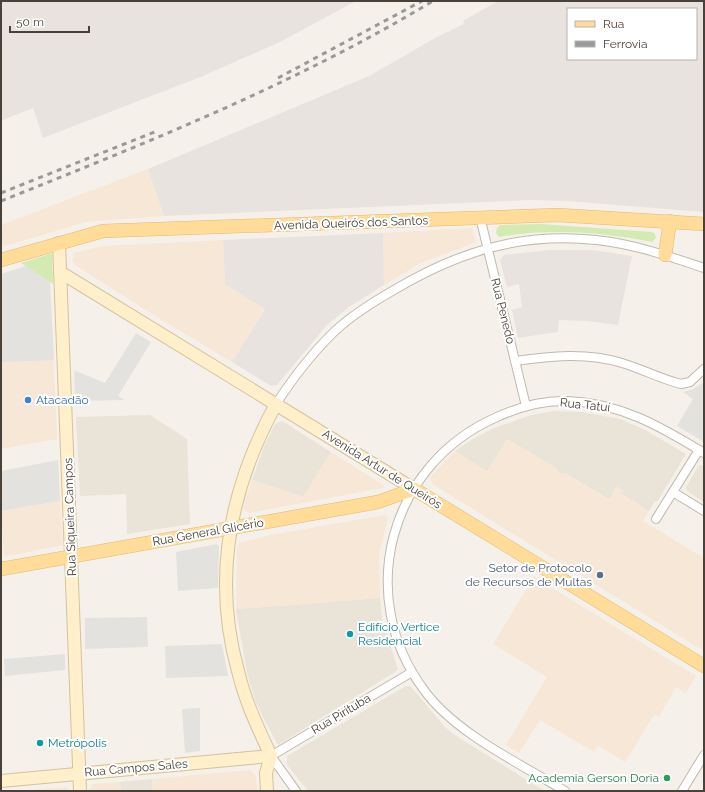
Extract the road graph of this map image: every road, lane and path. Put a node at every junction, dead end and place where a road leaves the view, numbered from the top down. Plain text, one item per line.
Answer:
1 (480, 217) junction
2 (670, 222) junction
3 (704, 224) edge
4 (59, 243) junction
5 (487, 247) junction
6 (665, 255) junction
7 (1, 260) edge
8 (704, 268) edge
9 (60, 272) junction
10 (515, 361) junction
11 (704, 369) edge
12 (276, 404) junction
13 (526, 406) junction
14 (702, 452) edge
15 (414, 489) junction
16 (673, 492) junction
17 (704, 511) edge
18 (656, 518) dead end
19 (230, 528) junction
20 (72, 556) junction
21 (1, 569) edge
22 (704, 666) edge
23 (412, 672) junction
24 (704, 755) edge
25 (271, 756) junction
26 (80, 774) junction
27 (1, 781) edge
28 (80, 791) edge
29 (267, 791) edge
30 (296, 791) edge
31 (564, 791) edge
32 (682, 791) edge

1 - 2 main road, Avenida Queirós dos Santos
1 - 4 main road, Avenida Queirós dos Santos
1 - 5 street, Rua Penedo
2 - 3 main road, Avenida Queirós dos Santos
2 - 6 main road
4 - 7 main road, Avenida Queirós dos Santos
4 - 9 street, Rua Siqueira Campos
5 - 6 street
5 - 10 street, Rua Penedo
5 - 12 street
6 - 8 street
9 - 12 street, Avenida Artur de Queirós
9 - 20 street, Rua Siqueira Campos
10 - 11 street
10 - 13 street, Rua Penedo
12 - 15 street, Avenida Artur de Queirós
12 - 19 street
13 - 14 street, Rua Tatuí
13 - 15 street, Rua Tatuí
14 - 16 street
15 - 19 main road, Rua General Glicério
15 - 22 main road, Avenida Artur de Queirós
15 - 23 street, Rua Tatuí
16 - 17 street
16 - 18 street
19 - 20 main road, Rua General Glicério
19 - 25 street
20 - 21 main road, Rua General Glicério
20 - 26 street, Rua Siqueira Campos
23 - 25 street, Rua Pirituba
23 - 31 street, Rua Tatuí
24 - 32 street
25 - 26 street, Rua Campos Sales
25 - 29 street
25 - 30 street
26 - 27 street, Rua Campos Sales
26 - 28 street, Rua Siqueira Campos

